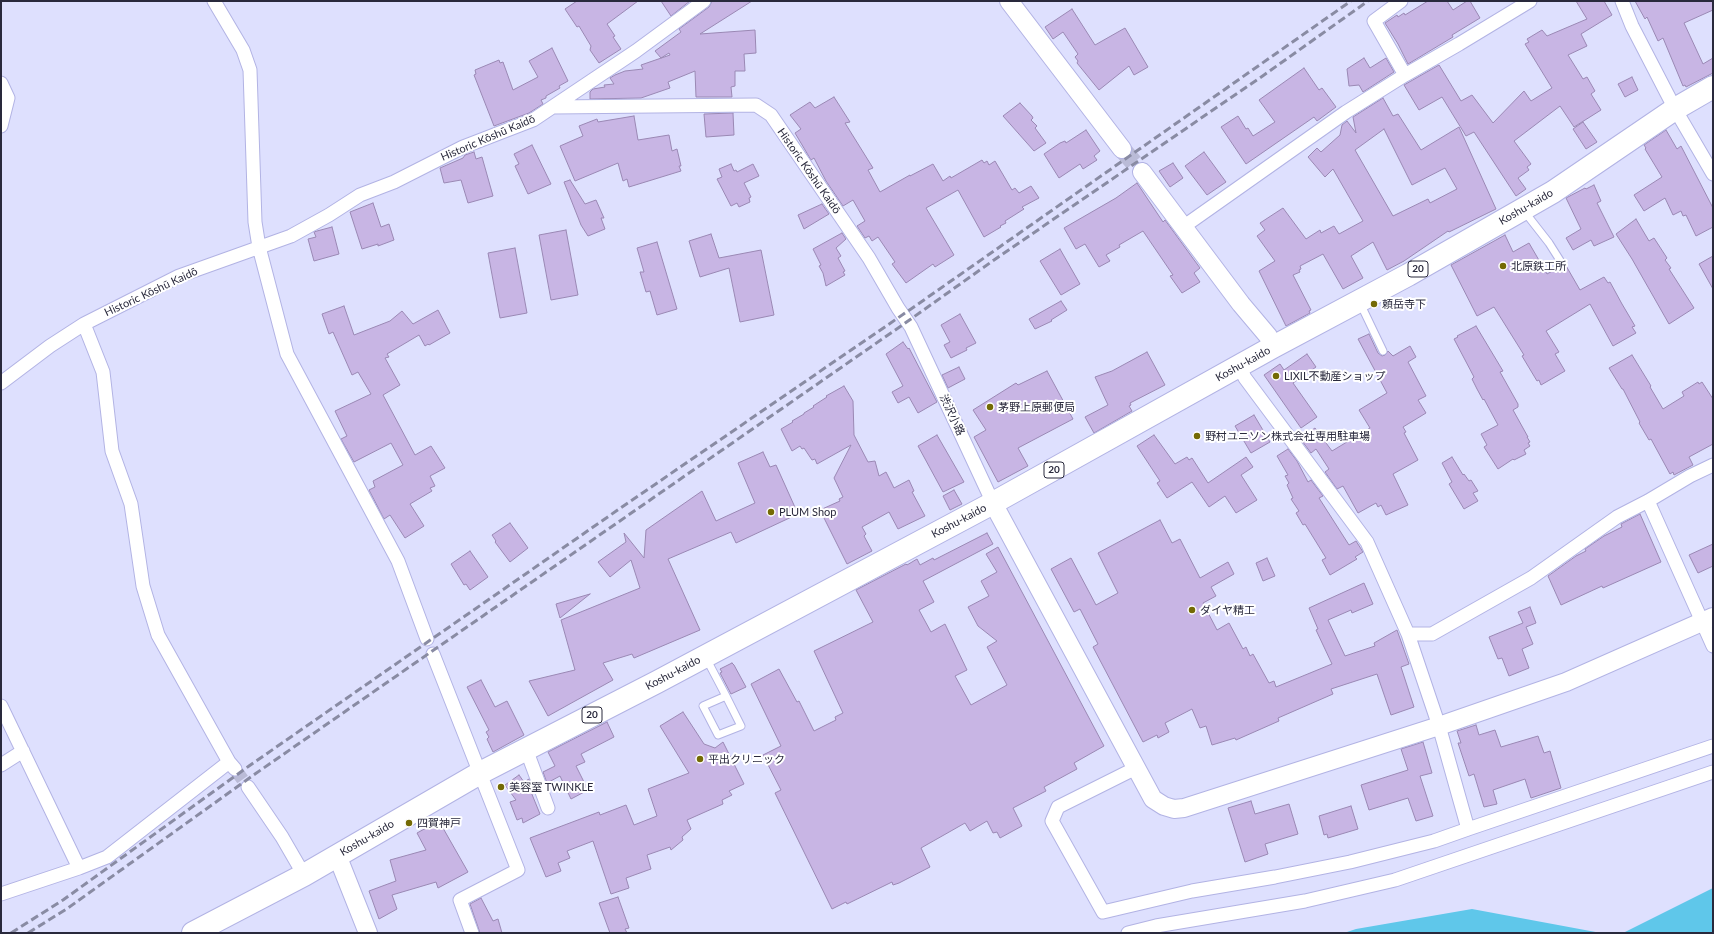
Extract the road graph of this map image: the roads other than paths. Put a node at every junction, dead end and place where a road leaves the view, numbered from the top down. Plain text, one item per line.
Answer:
1 (214, 1) edge
2 (704, 1) edge
3 (1009, 1) edge
4 (1402, 1) edge
5 (1530, 1) edge
6 (1622, 1) edge
7 (1405, 75) junction
8 (1, 83) edge
9 (1713, 87) edge
10 (553, 107) junction
11 (1675, 109) junction
12 (1, 126) edge
13 (1122, 149) tunnel mouth
14 (1142, 172) tunnel mouth
15 (1713, 174) edge
16 (1522, 209) junction
17 (1183, 227) junction
18 (259, 247) junction
19 (1561, 262) dead end
20 (1359, 301) junction
21 (84, 324) junction
22 (911, 328) joint
23 (1274, 347) junction
24 (1383, 351) dead end
25 (1239, 366) junction
26 (1, 383) edge
27 (1713, 465) edge
28 (1648, 501) junction
29 (993, 503) junction
30 (1708, 620) edge
31 (1408, 634) junction
32 (426, 639) dead end
33 (1713, 646) edge
34 (433, 654) dead end
35 (705, 656) junction
36 (726, 696) junction
37 (1, 706) edge
38 (1439, 726) junction
39 (1713, 746) edge
40 (526, 749) junction
41 (23, 751) junction
42 (1, 765) edge
43 (1136, 768) junction
44 (1713, 772) edge
45 (480, 773) junction
46 (248, 786) tunnel mouth
47 (548, 808) dead end
48 (1468, 829) junction
49 (337, 855) junction
50 (79, 868) junction
51 (304, 875) junction
52 (1, 894) edge
53 (193, 933) edge
54 (368, 933) edge
55 (472, 933) edge
56 (1128, 933) edge

1 - 18 street
2 - 10 street
3 - 13 street
4 - 7 street
5 - 7 street
6 - 11 street
7 - 17 street
8 - 12 street
9 - 11 highway, Koshu-kaido / 20
10 - 18 street, Historic Kōshū Kaidō
10 - 22 street, Historic Kōshū Kaidō
11 - 15 street
11 - 16 highway, Koshu-kaido / 20
14 - 17 street
16 - 19 lane
16 - 20 highway, Koshu-kaido / 20
17 - 23 street
18 - 21 street, Historic Kōshū Kaidō
18 - 32 street
20 - 23 highway, Koshu-kaido / 20
20 - 24 lane
21 - 26 street, Historic Kōshū Kaidō
21 - 50 street
22 - 29 street, 渋沢小路
23 - 25 highway, Koshu-kaido / 20
25 - 29 highway, Koshu-kaido / 20
25 - 31 street
27 - 28 street
28 - 30 street
28 - 31 street
29 - 35 highway, Koshu-kaido / 20
29 - 43 street
30 - 33 street
30 - 38 street
31 - 38 street
34 - 45 street
35 - 36 lane
35 - 40 highway, Koshu-kaido / 20
36 - 36 lane
37 - 41 street
38 - 43 street
38 - 48 street
39 - 48 street
40 - 45 highway, Koshu-kaido / 20
40 - 47 street
41 - 42 street
41 - 50 street
43 - 48 street
44 - 56 street
45 - 49 highway, Koshu-kaido / 20
45 - 55 street
46 - 51 street
49 - 51 highway, Koshu-kaido / 20
49 - 54 street
50 - 52 street
51 - 53 highway, Koshu-kaido / 20

